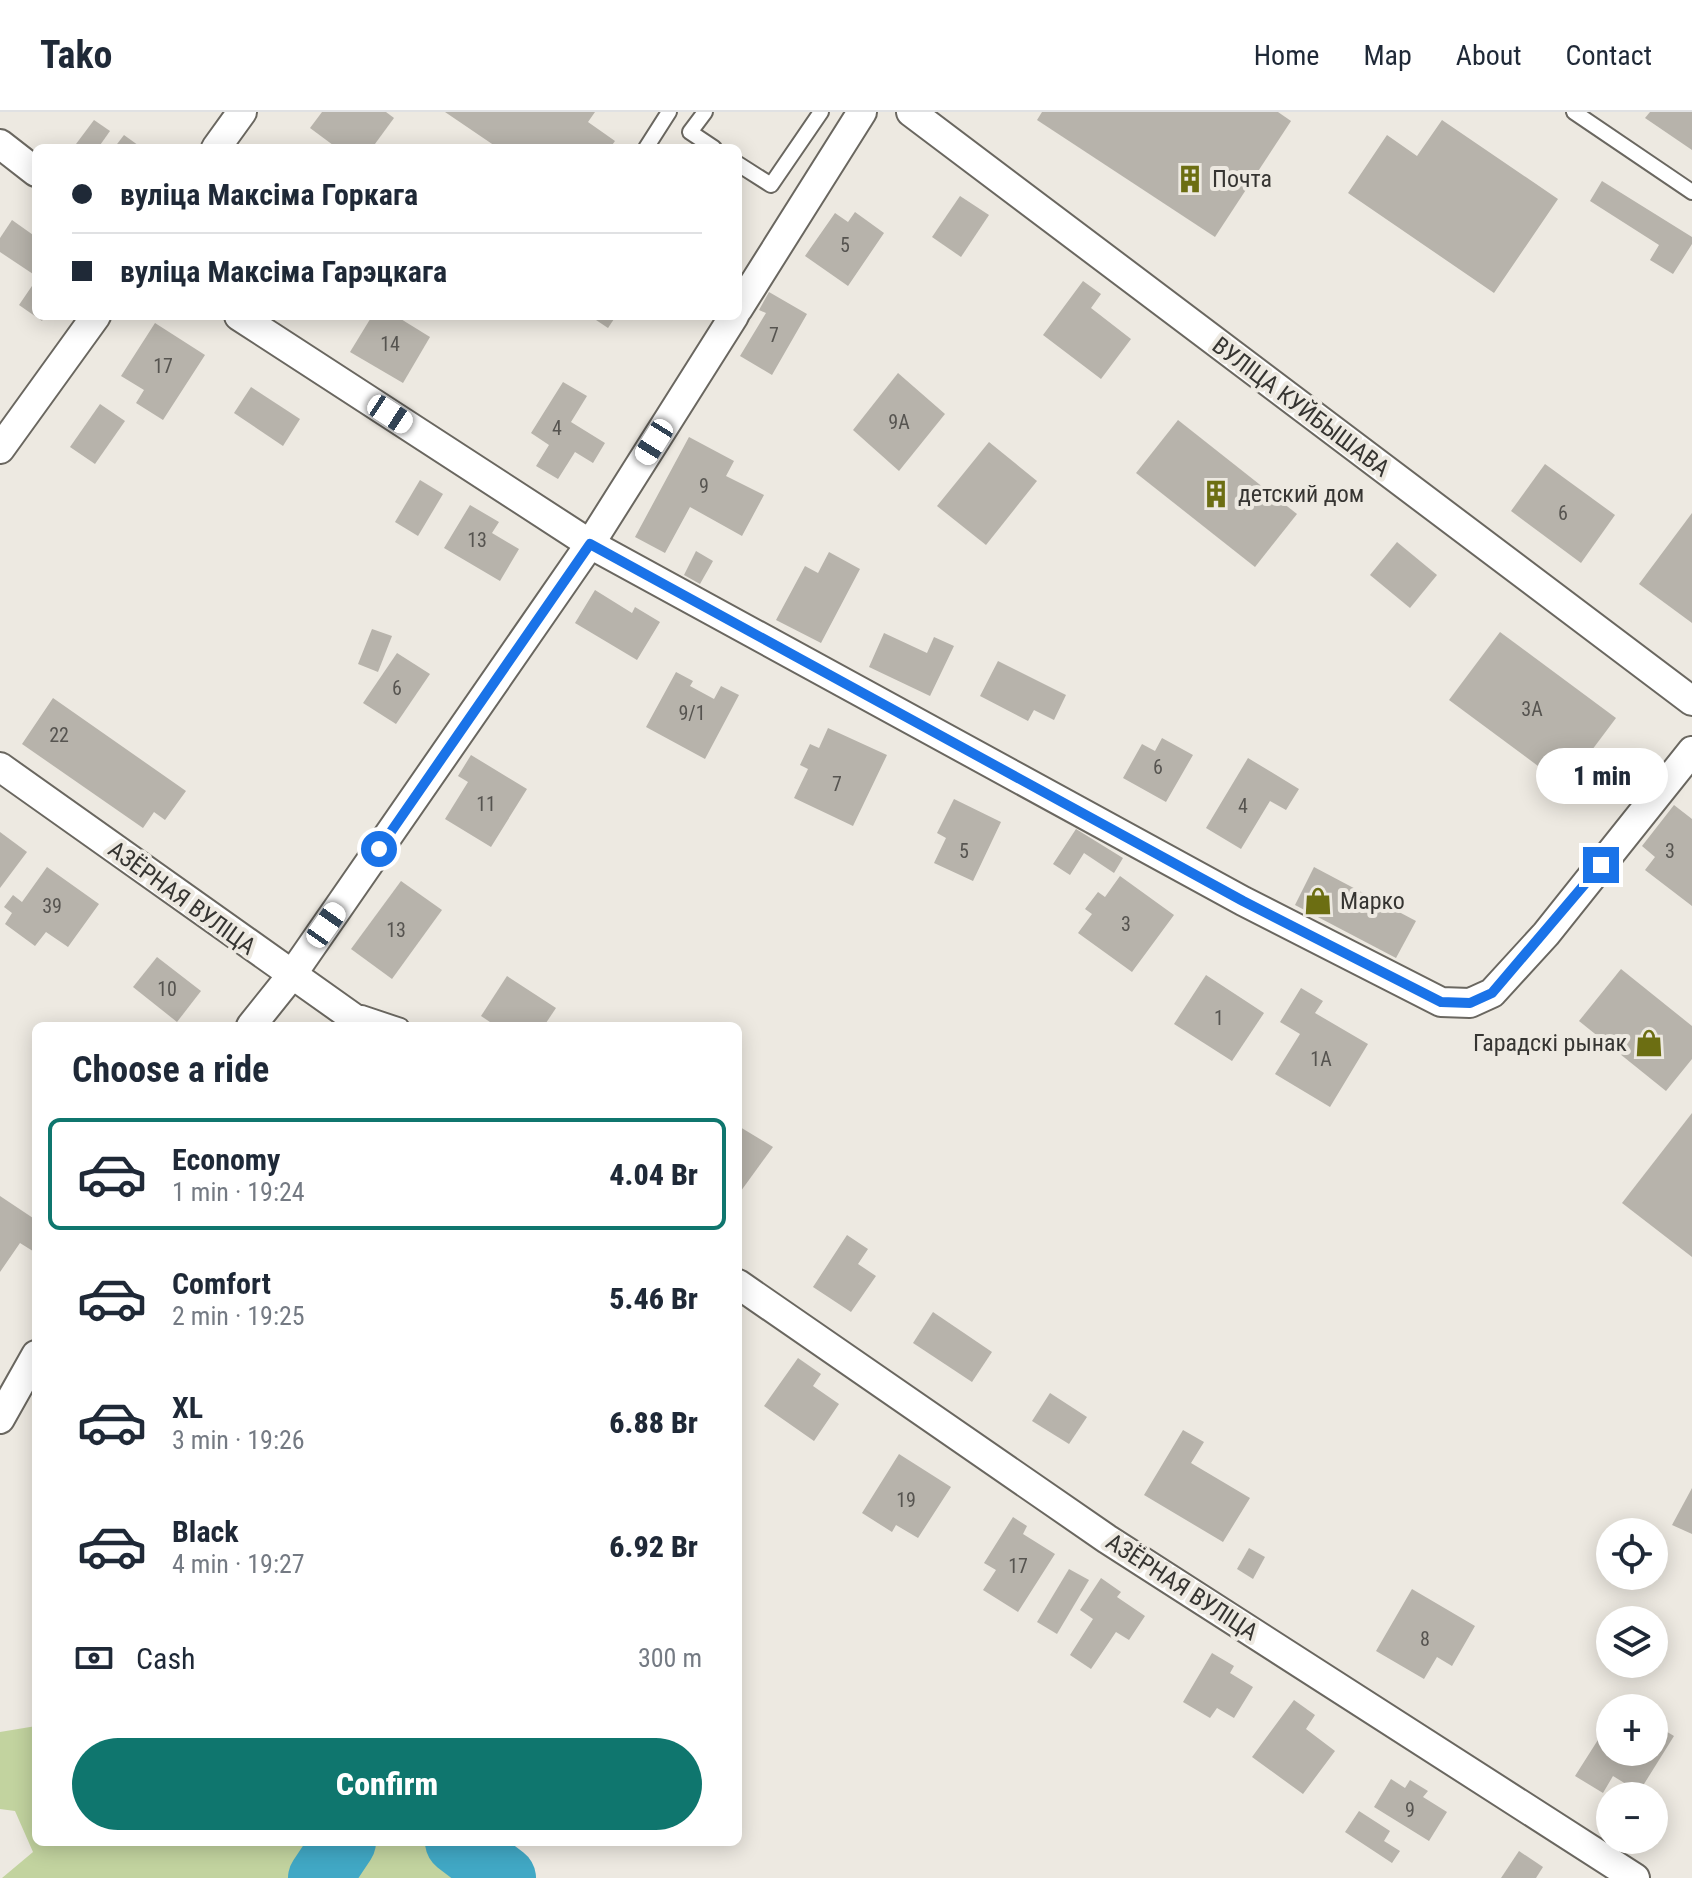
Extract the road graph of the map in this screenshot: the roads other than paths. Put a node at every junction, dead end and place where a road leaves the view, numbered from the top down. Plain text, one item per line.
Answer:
1 (242, 112) edge
2 (669, 112) edge
3 (705, 112) edge
4 (821, 112) edge
5 (862, 112) edge
6 (911, 112) edge
7 (1574, 112) edge
8 (0, 144) edge
9 (219, 144) edge
10 (649, 144) edge
11 (708, 144) edge
12 (742, 167) edge
13 (32, 169) edge
14 (1692, 192) edge
15 (742, 303) edge
16 (93, 320) edge
17 (245, 320) edge
18 (731, 320) edge
19 (0, 449) edge
20 (590, 544) junction
21 (1692, 701) edge
22 (1692, 751) edge
23 (0, 767) edge
24 (291, 976) junction
25 (328, 1000) junction
26 (254, 1022) edge
27 (359, 1022) edge
28 (390, 1022) edge
29 (742, 1287) edge
30 (32, 1362) edge
31 (0, 1419) edge
32 (1635, 1878) edge

1 - 9 street
2 - 10 lane
3 - 11 lane
4 - 12 lane
5 - 15 street
6 - 21 street, ВУЛІЦА КУЙБЫШАВА
7 - 14 lane
8 - 13 street
16 - 19 street
17 - 20 street
18 - 20 street
20 - 22 street
20 - 24 street
23 - 24 street, АЗЁРНАЯ ВУЛІЦА
24 - 25 street, АЗЁРНАЯ ВУЛІЦА
24 - 26 street
25 - 27 street, АЗЁРНАЯ ВУЛІЦА
25 - 28 lane
29 - 32 street, АЗЁРНАЯ ВУЛІЦА
30 - 31 street

